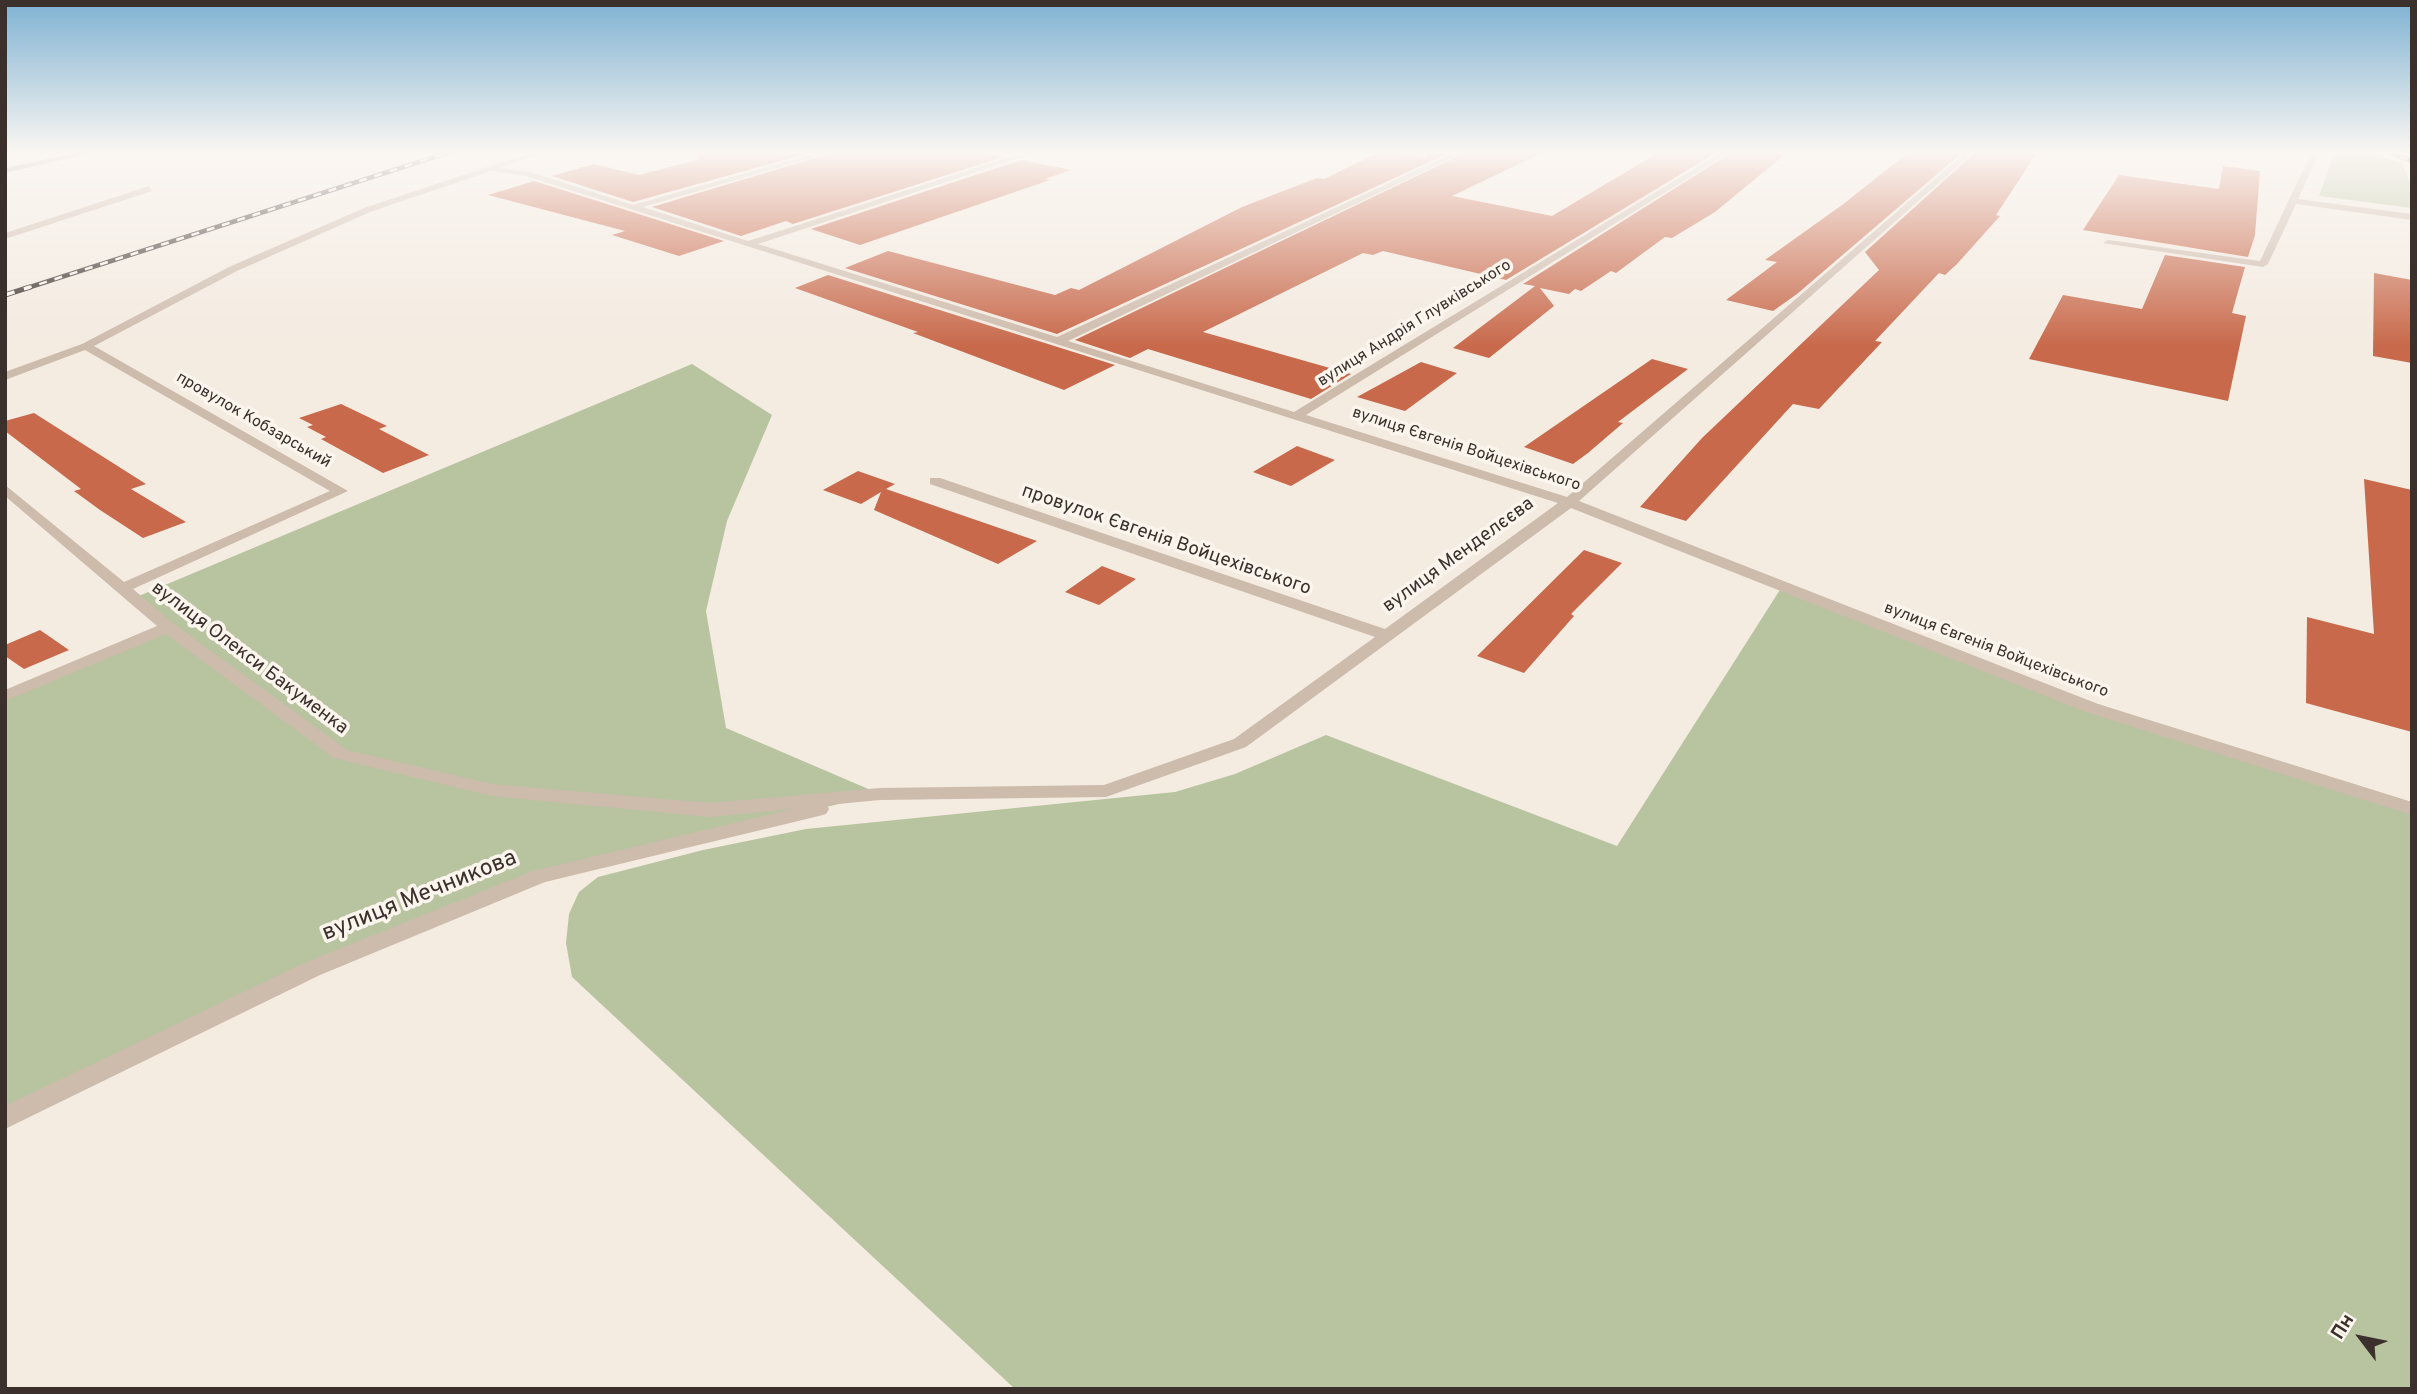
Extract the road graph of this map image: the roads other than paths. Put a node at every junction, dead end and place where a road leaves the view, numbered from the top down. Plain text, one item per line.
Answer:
1 (66, 216) edge
2 (353, 216) edge
3 (658, 216) edge
4 (833, 216) edge
5 (1323, 216) edge
6 (1621, 216) edge
7 (1896, 216) edge
8 (2286, 216) edge
9 (5, 236) edge
10 (2108, 243) dead end
11 (747, 244) junction
12 (1059, 340) junction
13 (86, 346) junction
14 (5, 376) edge
15 (1299, 414) junction
16 (935, 481) dead end
17 (6, 490) edge
18 (1569, 502) junction
19 (122, 589) junction
20 (168, 627) junction
21 (1386, 635) junction
22 (5, 696) edge
23 (880, 794) junction
24 (2412, 809) edge
25 (5, 1118) edge

1 - 9 street
2 - 13 street
3 - 11 street, вулиця Євгенія Войцехівського
4 - 11 street
5 - 12 street
6 - 15 street, вулиця Андрія Глувківського
7 - 18 street, вулиця Менделєєва
8 - 10 street
11 - 12 street, вулиця Євгенія Войцехівського
12 - 15 street, вулиця Євгенія Войцехівського
13 - 14 street
13 - 19 street, провулок Кобзарський
15 - 18 street, вулиця Євгенія Войцехівського
16 - 21 street, провулок Євгенія Войцехівського
17 - 19 street, вулиця Олекси Бакуменка
18 - 21 street, вулиця Менделєєва
18 - 24 street, вулиця Євгенія Войцехівського
19 - 20 street, вулиця Олекси Бакуменка
20 - 22 street
20 - 23 street, вулиця Олекси Бакуменка
21 - 23 street, вулиця Менделєєва
23 - 25 street, вулиця Мечникова

